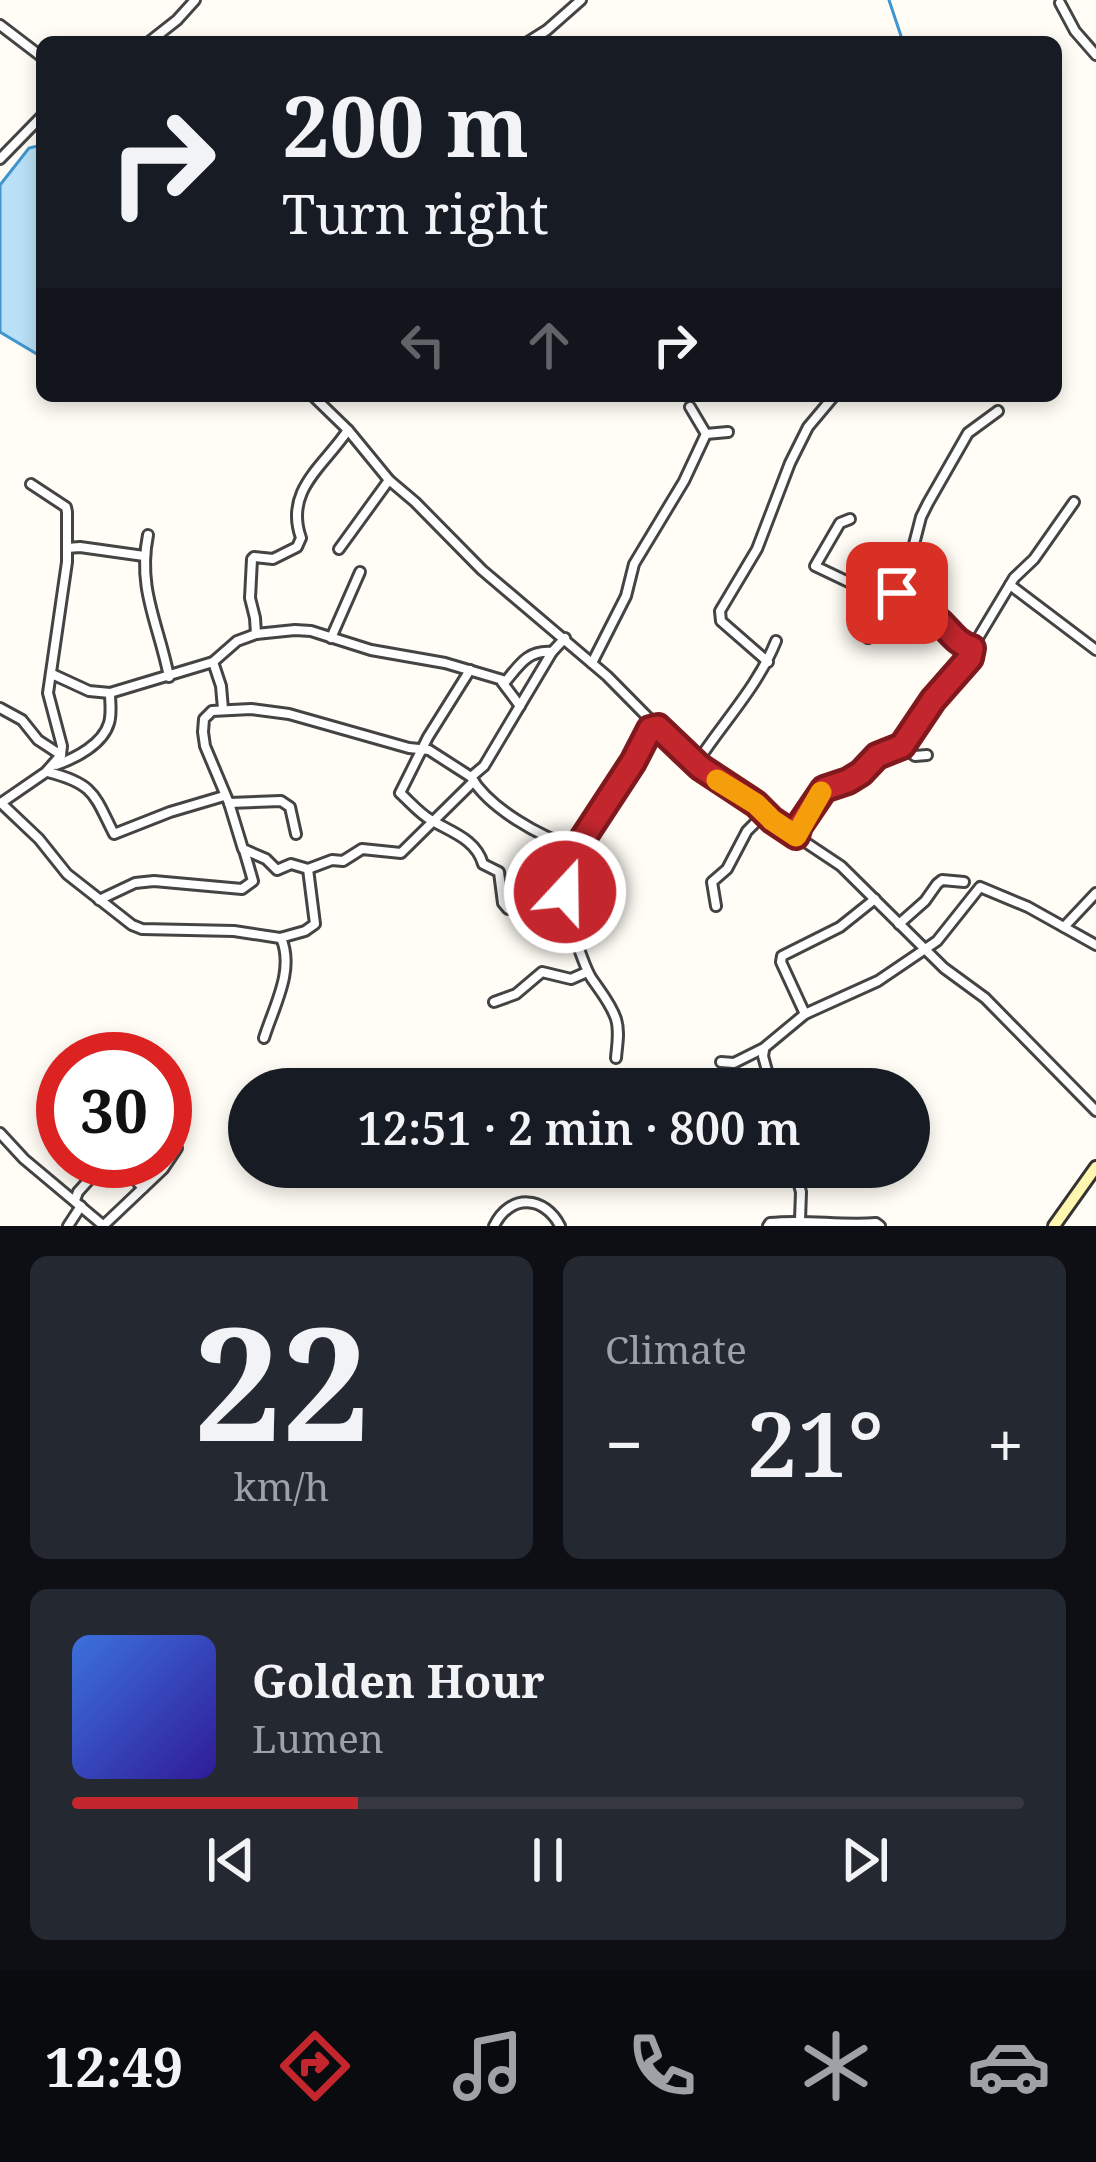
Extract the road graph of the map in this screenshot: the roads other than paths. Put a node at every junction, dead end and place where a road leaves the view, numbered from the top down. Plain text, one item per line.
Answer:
1 (195, 0) edge
2 (581, 0) edge
3 (1060, 3) edge
4 (0, 25) edge
5 (157, 36) edge
6 (538, 36) edge
7 (36, 52) edge
8 (1096, 55) edge
9 (36, 122) edge
10 (0, 159) edge
11 (319, 402) edge
12 (829, 402) edge
13 (690, 406) dead end
14 (998, 411) dead end
15 (348, 430) junction
16 (728, 432) dead end
17 (706, 434) junction
18 (389, 480) junction
19 (31, 484) dead end
20 (1074, 502) dead end
21 (850, 519) dead end
22 (148, 535) dead end
23 (67, 548) junction
24 (339, 549) dead end
25 (143, 556) junction
26 (360, 572) dead end
27 (1010, 585) junction
28 (884, 596) junction
29 (896, 599) junction
30 (256, 634) junction
31 (331, 638) junction
32 (565, 638) junction
33 (868, 638) dead end
34 (776, 641) dead end
35 (972, 648) junction
36 (1096, 650) edge
37 (552, 652) junction
38 (213, 662) junction
39 (768, 662) junction
40 (592, 663) junction
41 (470, 670) junction
42 (52, 674) junction
43 (170, 677) junction
44 (501, 681) junction
45 (110, 693) junction
46 (520, 706) junction
47 (0, 708) edge
48 (223, 709) junction
49 (658, 727) junction
50 (902, 746) junction
51 (423, 750) junction
52 (61, 755) junction
53 (927, 755) dead end
54 (696, 764) junction
55 (50, 769) junction
56 (472, 779) junction
57 (227, 800) junction
58 (1, 803) edge
59 (765, 813) junction
60 (433, 822) junction
61 (296, 834) dead end
62 (796, 836) junction
63 (581, 844) junction
64 (243, 849) junction
65 (308, 869) junction
66 (964, 882) dead end
67 (1096, 892) edge
68 (874, 899) junction
69 (99, 900) junction
70 (716, 905) dead end
71 (899, 924) junction
72 (1064, 927) junction
73 (280, 938) junction
74 (1096, 945) edge
75 (924, 949) junction
76 (587, 972) junction
77 (494, 1002) dead end
78 (806, 1014) junction
79 (264, 1038) dead end
80 (764, 1048) junction
81 (616, 1058) dead end
82 (721, 1062) dead end
83 (766, 1068) edge
84 (1096, 1111) edge
85 (0, 1133) edge
86 (1096, 1167) edge
87 (82, 1188) edge
88 (143, 1188) edge
89 (800, 1188) edge
90 (78, 1203) junction
91 (800, 1220) junction
92 (68, 1226) edge
93 (104, 1226) edge
94 (494, 1226) edge
95 (560, 1226) edge
96 (768, 1226) edge
97 (880, 1226) edge
98 (1054, 1226) edge

1 - 5 street
2 - 6 street
3 - 8 street
4 - 7 street
9 - 10 street
11 - 15 street
12 - 39 street
13 - 17 street
14 - 29 street
15 - 18 street
15 - 30 street
16 - 17 street
17 - 40 street
18 - 24 street
18 - 32 street
19 - 23 street
20 - 27 street
21 - 28 street
22 - 25 street
23 - 25 street
23 - 42 street
25 - 43 street
26 - 31 street
27 - 35 street
27 - 36 street
28 - 29 street
28 - 33 street
29 - 35 street
30 - 31 street
30 - 38 street
31 - 41 street
32 - 37 street
32 - 40 street
34 - 39 street
35 - 50 street
37 - 44 street
37 - 46 street
38 - 43 street
38 - 48 street
39 - 54 street
40 - 49 street
41 - 44 street
41 - 51 street
42 - 45 street
42 - 52 street
43 - 45 street
44 - 46 street
45 - 55 street
46 - 56 street
47 - 52 street
48 - 51 street
48 - 57 street
49 - 54 street
49 - 63 street
50 - 53 street
50 - 62 street
51 - 56 street
51 - 60 street
52 - 55 street
54 - 59 street
55 - 57 street
55 - 58 street
56 - 60 street
56 - 63 street
57 - 61 street
57 - 64 street
58 - 69 street
59 - 62 street
59 - 70 street
60 - 63 street
60 - 65 street
62 - 68 street
63 - 76 street
64 - 65 street
64 - 69 street
65 - 73 street
66 - 71 street
67 - 72 street
68 - 71 street
68 - 78 street
69 - 73 street
71 - 75 street
72 - 74 street
72 - 75 street
73 - 79 street
75 - 78 street
75 - 84 street
76 - 77 street
76 - 81 street
78 - 80 street
80 - 82 street
80 - 83 street
85 - 90 street
86 - 98 main road
87 - 90 street
88 - 93 street
89 - 91 street
90 - 92 street
90 - 93 street
91 - 96 street
91 - 97 street
94 - 95 street

